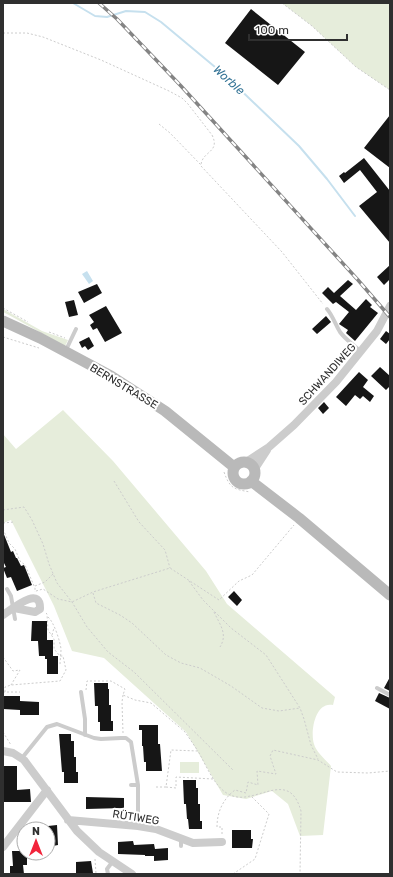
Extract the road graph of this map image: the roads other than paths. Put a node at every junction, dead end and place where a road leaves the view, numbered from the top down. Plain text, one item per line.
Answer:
1 (390, 306) edge
2 (327, 309) road end
3 (3, 321) edge
4 (76, 329) dead end
5 (65, 352) junction
6 (361, 352) junction
7 (269, 447) junction
8 (246, 462) junction
9 (229, 467) junction
10 (254, 470) junction
11 (251, 481) junction
12 (7, 589) dead end
13 (390, 595) edge
14 (14, 608) junction
15 (3, 614) edge
16 (15, 619) dead end
17 (376, 688) dead end
18 (81, 692) road end
19 (390, 695) edge
20 (85, 735) junction
21 (3, 751) edge
22 (22, 758) junction
23 (130, 786) dead end
24 (138, 786) junction
25 (47, 790) junction
26 (68, 820) junction
27 (138, 826) junction
28 (222, 842) road end
29 (3, 847) edge
30 (113, 861) junction
31 (108, 874) edge
32 (132, 874) edge

1 - 6 street, SCHWANDIWEG
2 - 6 lane
3 - 5 main road, BERNSTRASSE
4 - 5 lane
5 - 9 main road, BERNSTRASSE
6 - 7 street, SCHWANDIWEG
7 - 8 street, SCHWANDIWEG
7 - 10 street, SCHWANDIWEG
8 - 9 main road
8 - 10 main road
9 - 11 main road, BERNSTRASSE
10 - 11 main road
11 - 13 main road, BERNSTRASSE
12 - 14 lane
14 - 14 street
14 - 15 street
14 - 16 lane
17 - 19 lane
18 - 20 lane
20 - 22 lane
20 - 24 lane
21 - 22 street
22 - 25 street
23 - 24 lane
24 - 27 lane
25 - 26 street
25 - 29 street
26 - 27 street, RÜTIWEG
26 - 30 street
27 - 28 street, RÜTIWEG
30 - 31 lane
30 - 32 street

